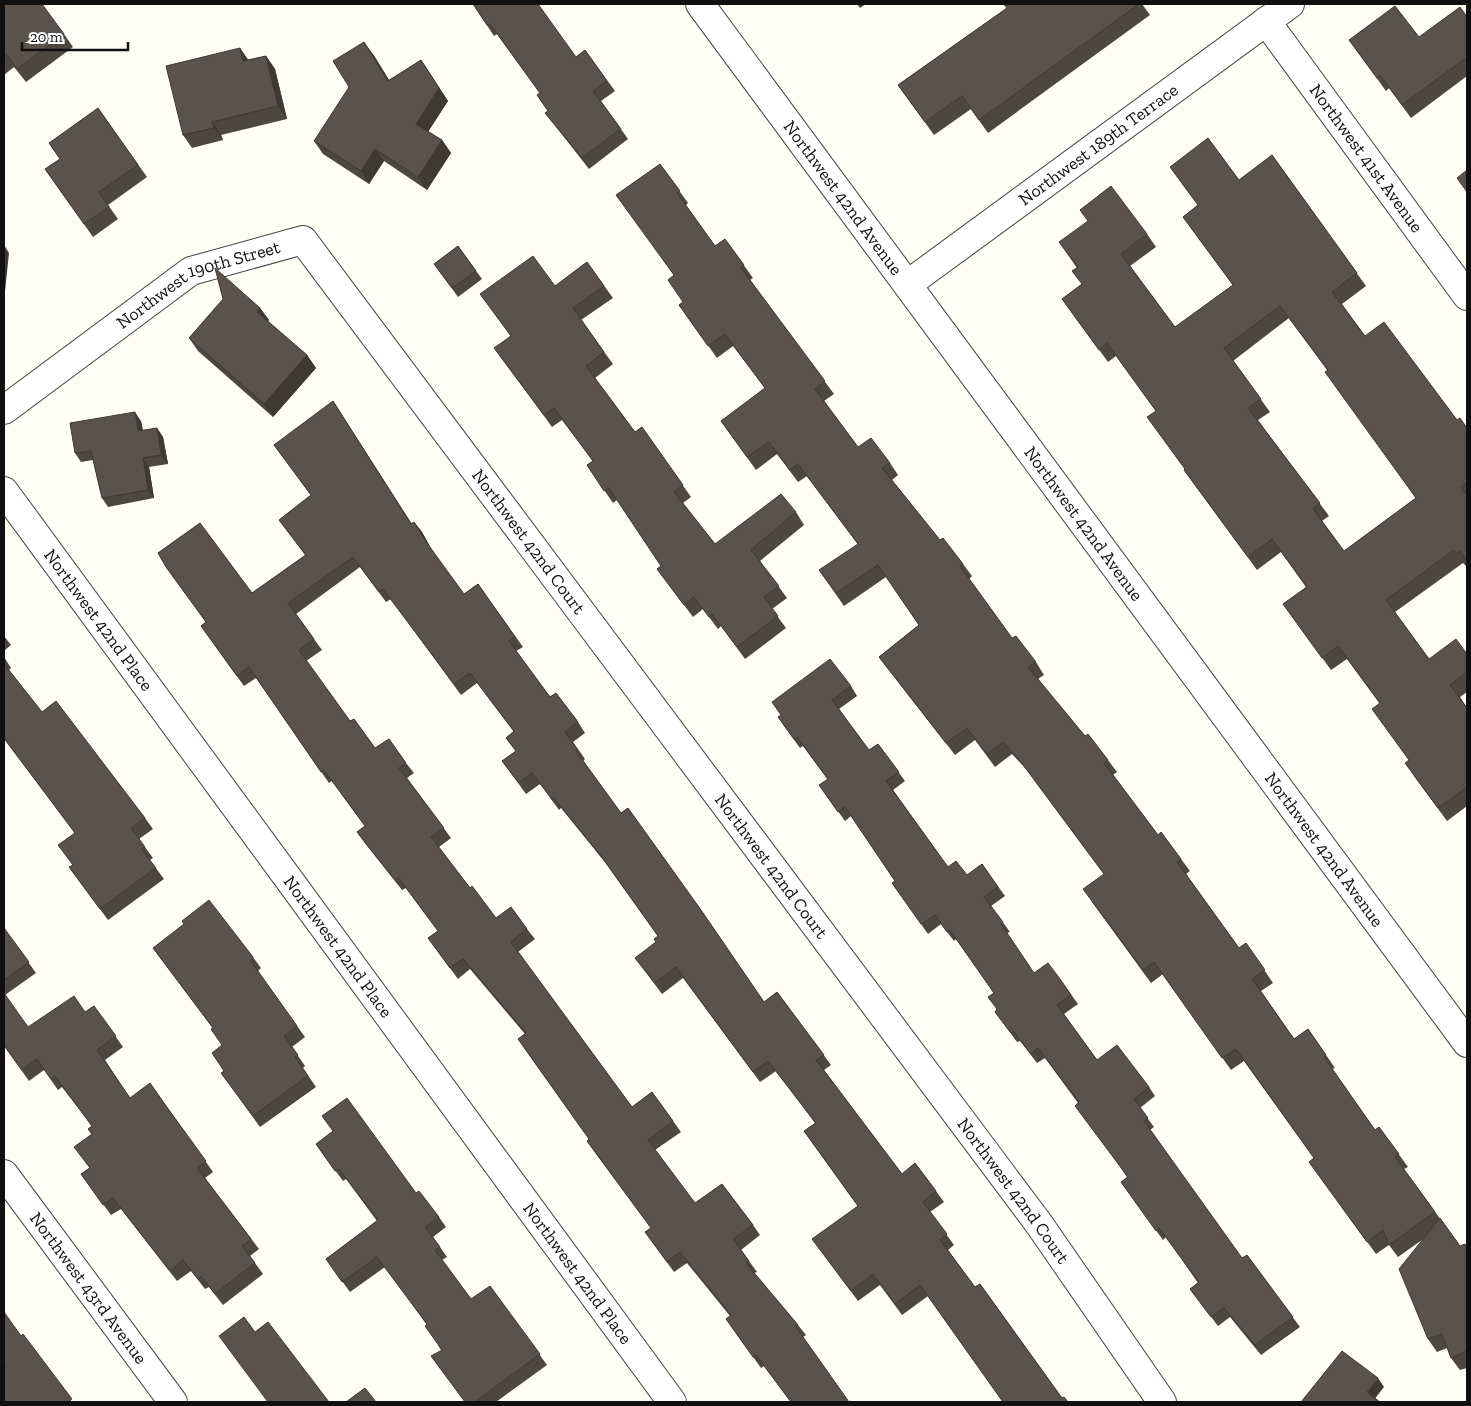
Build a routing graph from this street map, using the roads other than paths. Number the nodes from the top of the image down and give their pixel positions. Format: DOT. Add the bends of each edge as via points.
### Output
graph roads {
  1 [pos="700,4"];
  2 [pos="1290,4"];
  3 [pos="1266,21"];
  4 [pos="908,284"];
  5 [pos="1467,296"];
  6 [pos="375,334"];
  7 [pos="4,410"];
  8 [pos="4,491"];
  9 [pos="1467,1043"];
  10 [pos="4,1174"];
  11 [pos="173,1402"];
  12 [pos="672,1402"];
  13 [pos="1162,1402"];
  1 -- 4 [label="street, Northwest 42nd Avenue"];
  2 -- 3 [label="street, Northwest 189th Terrace"];
  3 -- 4 [label="street, Northwest 189th Terrace"];
  3 -- 5 [label="street, Northwest 41st Avenue"];
  4 -- 9 [label="street, Northwest 42nd Avenue"];
  6 -- 7 [label="street, Northwest 190th Street" via="303,240 191,271"];
  6 -- 13 [label="street, Northwest 42nd Court" via="1039,1224"];
  8 -- 12 [label="street, Northwest 42nd Place"];
  10 -- 11 [label="street, Northwest 43rd Avenue"];
}
